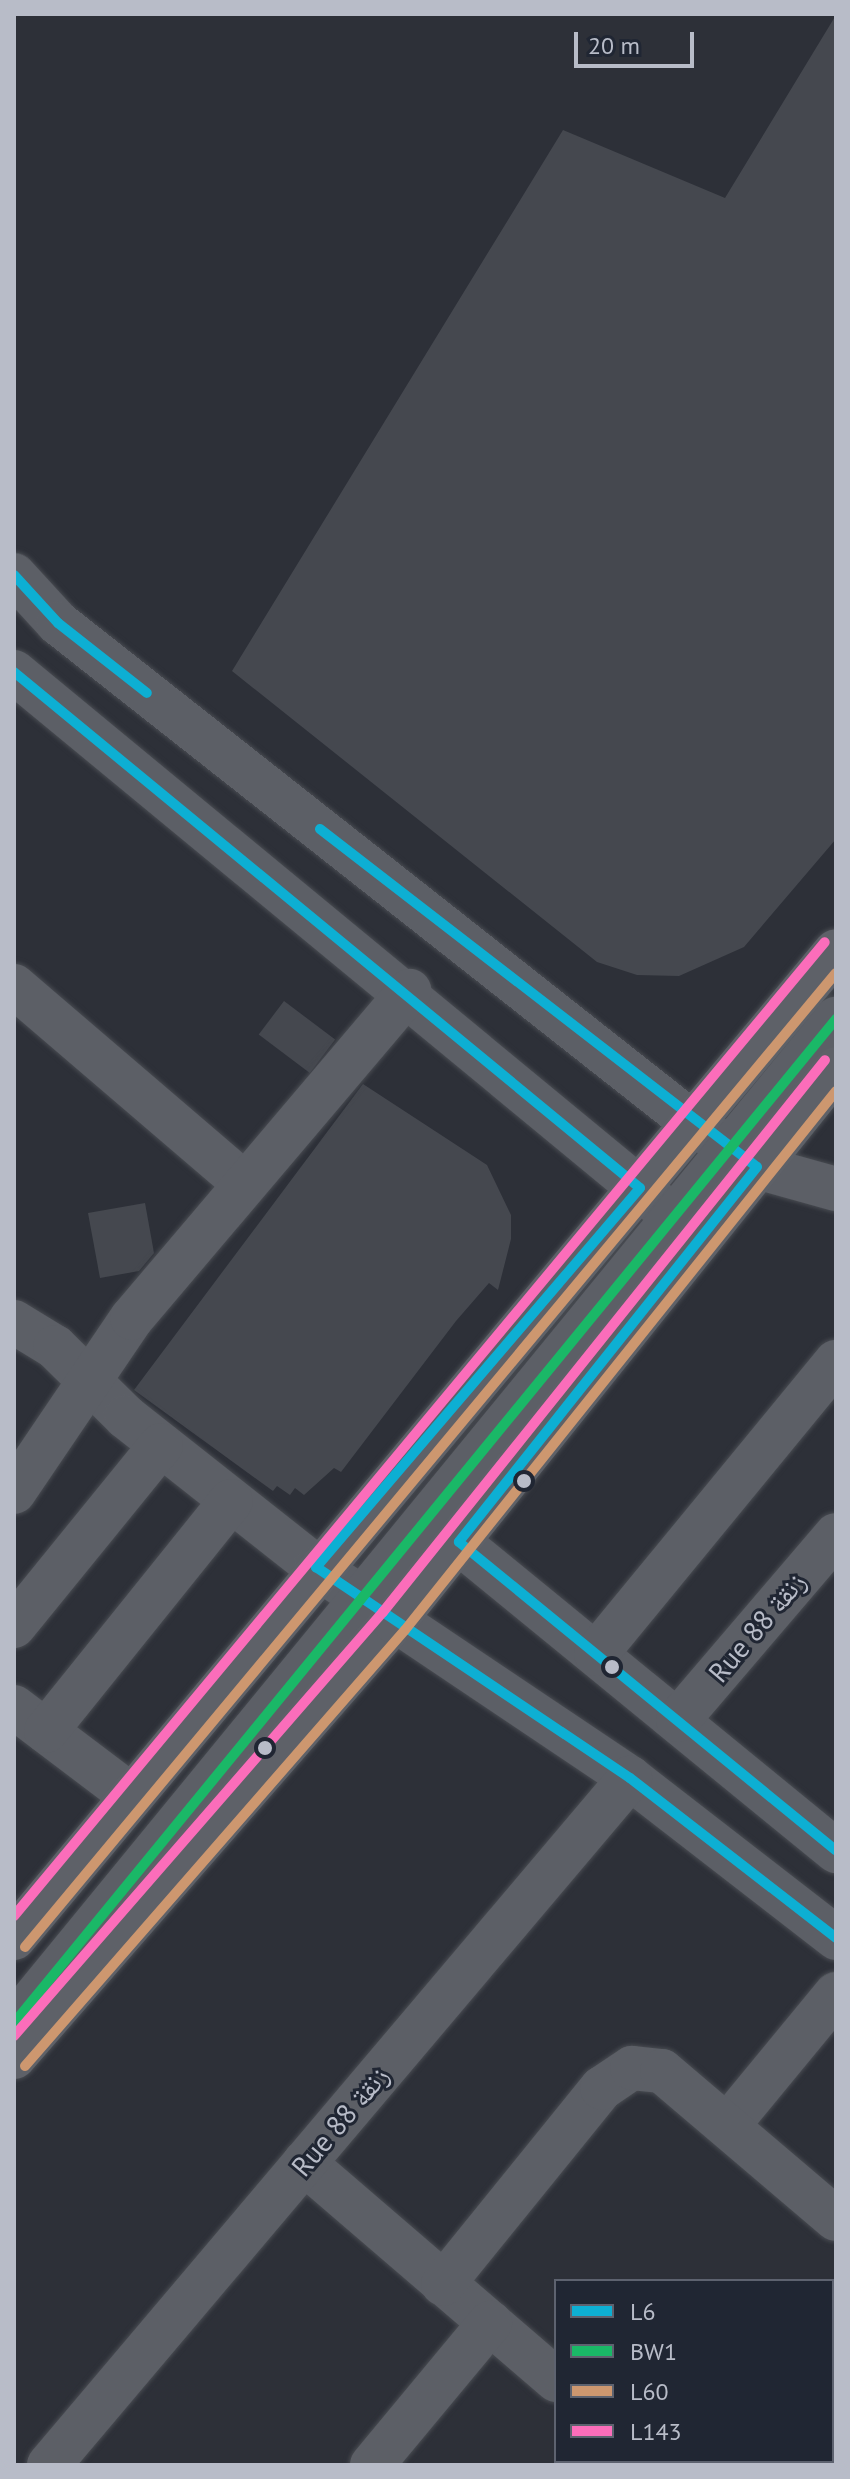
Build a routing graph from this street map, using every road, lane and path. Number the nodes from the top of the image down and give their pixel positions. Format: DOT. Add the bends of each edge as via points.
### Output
graph roads {
  1 [pos="14,575"];
  2 [pos="14,672"];
  3 [pos="836,951"];
  4 [pos="14,986"];
  5 [pos="409,991"];
  6 [pos="836,994"];
  7 [pos="836,1019"];
  8 [pos="836,1069"];
  9 [pos="725,1144"];
  10 [pos="245,1184"];
  11 [pos="836,1189"];
  12 [pos="669,1212"];
  13 [pos="14,1322"];
  14 [pos="836,1362"];
  15 [pos="86,1381"];
  16 [pos="161,1445"];
  17 [pos="14,1492"];
  18 [pos="231,1501"];
  19 [pos="421,1512"];
  20 [pos="836,1535"];
  21 [pos="353,1592"];
  22 [pos="14,1626"];
  23 [pos="596,1654"];
  24 [pos="30,1719"];
  25 [pos="678,1720"];
  26 [pos="630,1778"];
  27 [pos="129,1794"];
  28 [pos="836,1851"];
  29 [pos="14,1938"];
  30 [pos="836,1938"];
  31 [pos="14,1982"];
  32 [pos="836,1994"];
  33 [pos="14,2023"];
  34 [pos="14,2057"];
  35 [pos="728,2125"];
  36 [pos="304,2163"];
  37 [pos="836,2219"];
  38 [pos="443,2284"];
  39 [pos="490,2323"];
  40 [pos="554,2378"];
  41 [pos="49,2465"];
  42 [pos="372,2465"];
  1 -- 9 [label="street" via="58,623"];
  2 -- 5 [label="street"];
  3 -- 9 [label="main road"];
  4 -- 10 [label="street"];
  5 -- 10 [label="street"];
  5 -- 12 [label="street"];
  6 -- 9 [label="street"];
  7 -- 9 [label="street"];
  8 -- 9 [label="main road"];
  9 -- 11 [label="street"];
  9 -- 12 [label="main road"];
  9 -- 12 [label="main road"];
  10 -- 15 [label="street"];
  12 -- 19 [label="main road"];
  12 -- 19 [label="main road"];
  13 -- 15 [label="street" via="55,1347"];
  14 -- 23 [label="street"];
  15 -- 16 [label="street"];
  15 -- 17 [label="street"];
  16 -- 18 [label="street"];
  16 -- 22 [label="street"];
  18 -- 21 [label="street"];
  18 -- 24 [label="street"];
  19 -- 21 [label="main road"];
  19 -- 21 [label="main road"];
  19 -- 23 [label="street"];
  20 -- 25 [label="street, Rue 88 زنقة"];
  21 -- 26 [label="street"];
  21 -- 27 [label="main road"];
  21 -- 31 [label="street"];
  21 -- 33 [label="street"];
  21 -- 34 [label="main road"];
  23 -- 25 [label="street"];
  24 -- 27 [label="street"];
  25 -- 28 [label="street"];
  26 -- 30 [label="street"];
  26 -- 36 [label="street, Rue 88 زنقة"];
  27 -- 29 [label="main road"];
  32 -- 35 [label="street"];
  35 -- 37 [label="street"];
  35 -- 38 [label="street" via="662,2071 648,2066 621,2073 602,2088"];
  36 -- 38 [label="street"];
  36 -- 41 [label="street, Rue 88 زنقة"];
  38 -- 39 [label="street"];
  39 -- 40 [label="street"];
  39 -- 42 [label="street"];
}
